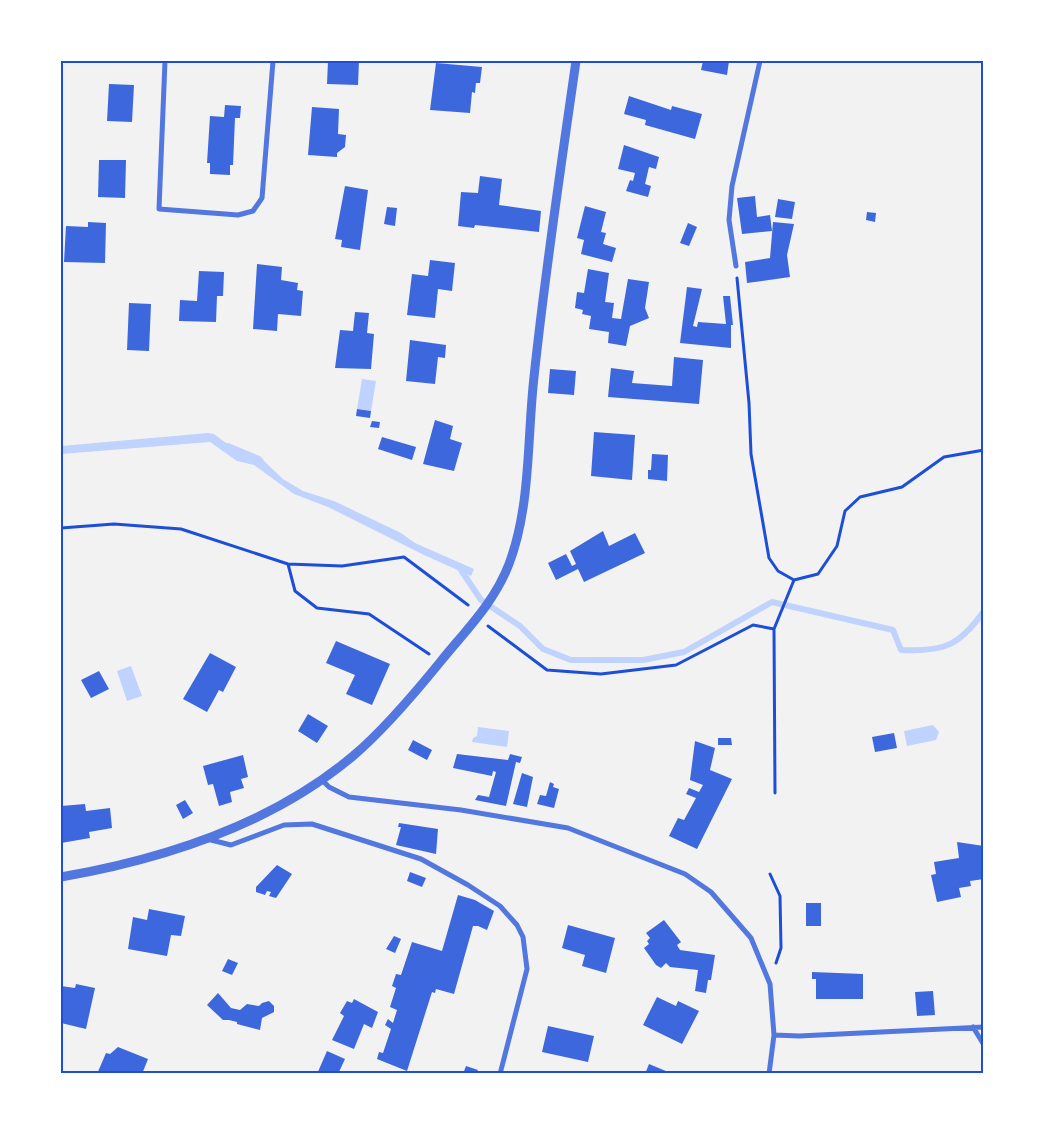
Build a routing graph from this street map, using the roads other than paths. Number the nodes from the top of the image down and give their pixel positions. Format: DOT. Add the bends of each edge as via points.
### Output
graph roads {
  1 [pos="165,61"];
  2 [pos="273,61"];
  3 [pos="576,61"];
  4 [pos="760,61"];
  5 [pos="736,266"];
  6 [pos="322,780"];
  7 [pos="206,839"];
  8 [pos="61,877"];
  9 [pos="973,1027"];
  10 [pos="984,1027"];
  11 [pos="774,1035"];
  12 [pos="984,1045"];
  13 [pos="500,1074"];
  14 [pos="769,1074"];
  1 -- 2 [label="street" via="159,209 238,215 253,211 262,198"];
  3 -- 6 [label="street" via="533,379 522,521 509,565 480,616 354,755"];
  4 -- 5 [label="street" via="732,186 729,220"];
  6 -- 7 [label="street" via="262,814"];
  6 -- 11 [label="street" via="349,797 461,810 568,828 685,874 711,892 751,938 770,984"];
  7 -- 8 [label="street" via="116,868"];
  7 -- 13 [label="street" via="231,845 284,825 312,824 421,859 500,906 523,937 527,968"];
  9 -- 10 [label="street"];
  9 -- 11 [label="street"];
  9 -- 12 [label="street"];
  11 -- 14 [label="street"];
}
